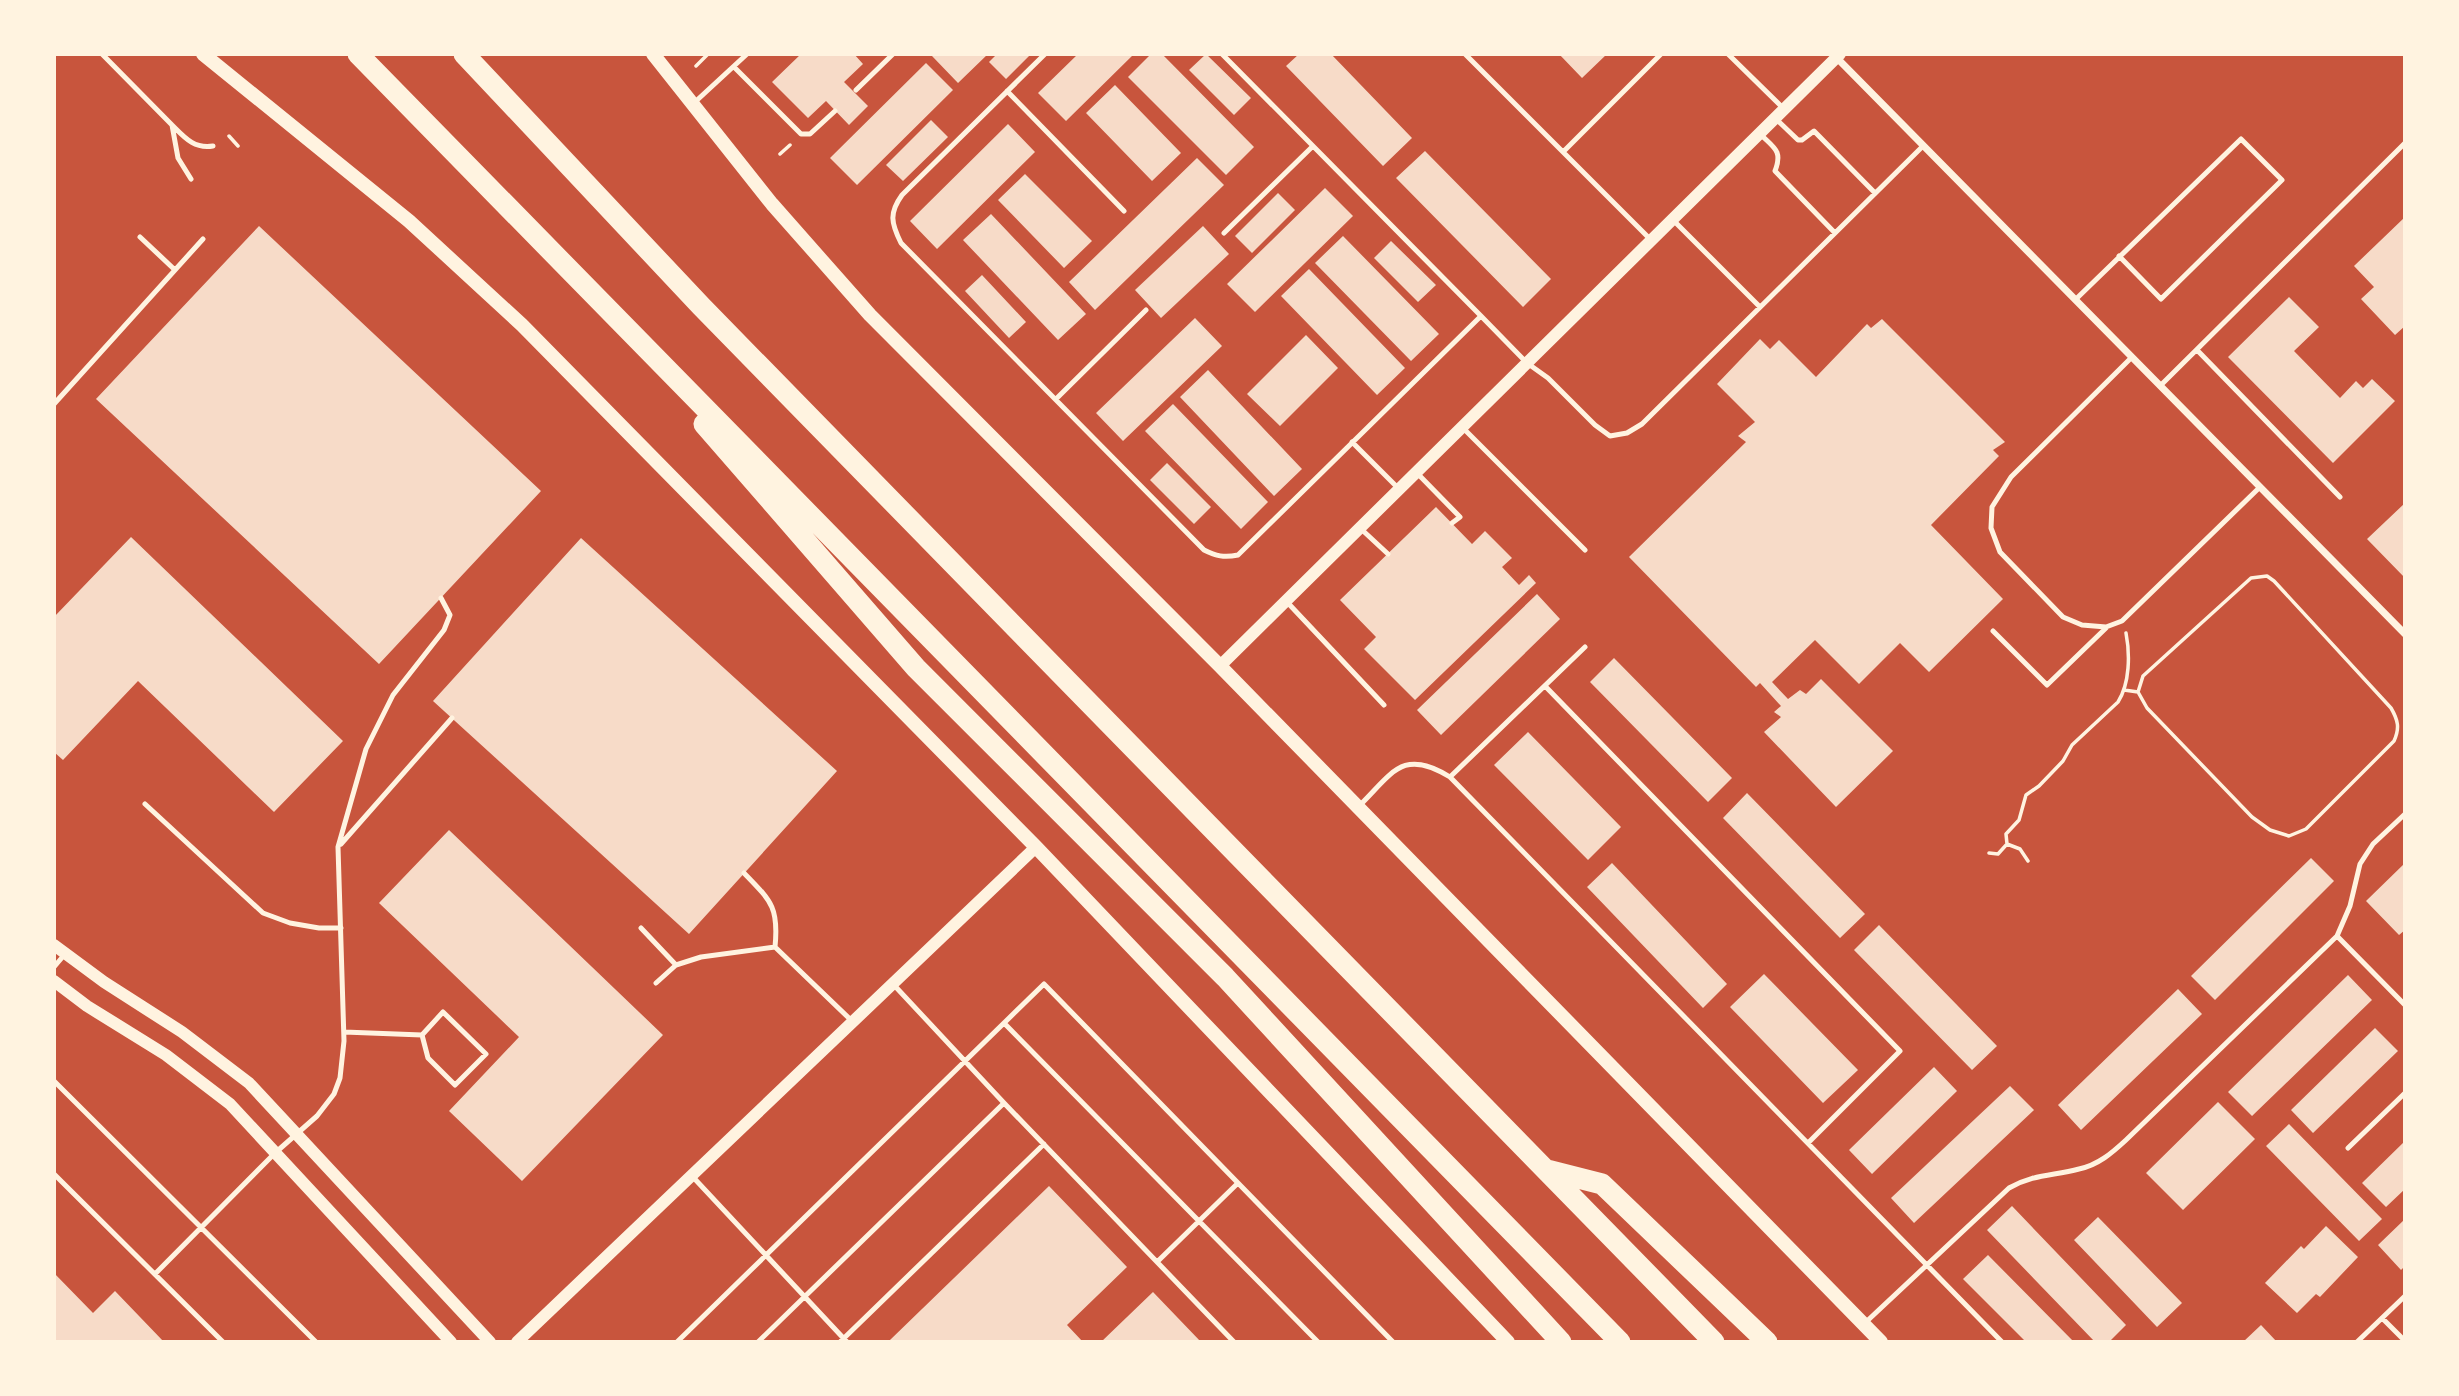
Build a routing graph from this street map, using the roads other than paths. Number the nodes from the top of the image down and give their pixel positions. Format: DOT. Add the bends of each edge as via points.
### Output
graph roads {
  1 [pos="103,54"];
  2 [pos="203,54"];
  3 [pos="358,54"];
  4 [pos="464,54"];
  5 [pos="653,54"];
  6 [pos="747,54"];
  7 [pos="893,54"];
  8 [pos="1045,54"];
  9 [pos="1222,54"];
  10 [pos="1465,54"];
  11 [pos="1661,54"];
  12 [pos="1728,54"];
  13 [pos="1836,55"];
  14 [pos="734,67"];
  15 [pos="856,90"];
  16 [pos="1007,91"];
  17 [pos="692,104"];
  18 [pos="835,111"];
  19 [pos="1779,113"];
  20 [pos="172,125"];
  21 [pos="1759,133"];
  22 [pos="2405,143"];
  23 [pos="213,146"];
  24 [pos="1313,146"];
  25 [pos="1923,146"];
  26 [pos="1563,152"];
  27 [pos="191,179"];
  28 [pos="1875,193"];
  29 [pos="1124,211"];
  30 [pos="1672,219"];
  31 [pos="1224,233"];
  32 [pos="1835,233"];
  33 [pos="140,237"];
  34 [pos="203,239"];
  35 [pos="1651,240"];
  36 [pos="555,253"];
  37 [pos="2119,256"];
  38 [pos="175,270"];
  39 [pos="2075,300"];
  40 [pos="1760,307"];
  41 [pos="1146,310"];
  42 [pos="1481,316"];
  43 [pos="2197,350"];
  44 [pos="2132,357"];
  45 [pos="1527,363"];
  46 [pos="2160,386"];
  47 [pos="1056,399"];
  48 [pos="54,404"];
  49 [pos="1462,427"];
  50 [pos="1352,442"];
  51 [pos="1416,472"];
  52 [pos="2260,487"];
  53 [pos="1399,489"];
  54 [pos="2340,497"];
  55 [pos="1452,523"];
  56 [pos="1360,528"];
  57 [pos="1585,550"];
  58 [pos="1388,554"];
  59 [pos="441,598"];
  60 [pos="1286,601"];
  61 [pos="2106,627"];
  62 [pos="1993,631"];
  63 [pos="2405,634"];
  64 [pos="1585,647"];
  65 [pos="1220,666"];
  66 [pos="1545,686"];
  67 [pos="1384,705"];
  68 [pos="452,718"];
  69 [pos="1450,777"];
  70 [pos="145,804"];
  71 [pos="1358,807"];
  72 [pos="2405,814"];
  73 [pos="338,847"];
  74 [pos="1035,847"];
  75 [pos="744,873"];
  76 [pos="341,928"];
  77 [pos="641,928"];
  78 [pos="2337,936"];
  79 [pos="54,946"];
  80 [pos="775,947"];
  81 [pos="65,954"];
  82 [pos="676,965"];
  83 [pos="54,967"];
  84 [pos="54,981"];
  85 [pos="656,983"];
  86 [pos="893,984"];
  87 [pos="2405,1005"];
  88 [pos="853,1023"];
  89 [pos="1004,1023"];
  90 [pos="344,1032"];
  91 [pos="422,1035"];
  92 [pos="966,1061"];
  93 [pos="54,1081"];
  94 [pos="2405,1093"];
  95 [pos="1004,1103"];
  96 [pos="296,1134"];
  97 [pos="1808,1143"];
  98 [pos="1044,1144"];
  99 [pos="2348,1148"];
  100 [pos="275,1153"];
  101 [pos="1545,1170"];
  102 [pos="54,1174"];
  103 [pos="692,1176"];
  104 [pos="1238,1183"];
  105 [pos="1199,1221"];
  106 [pos="201,1228"];
  107 [pos="767,1254"];
  108 [pos="1157,1262"];
  109 [pos="1927,1265"];
  110 [pos="155,1274"];
  111 [pos="2404,1296"];
  112 [pos="804,1297"];
  113 [pos="2382,1318"];
  114 [pos="1863,1324"];
  115 [pos="2405,1340"];
  116 [pos="844,1341"];
  117 [pos="223,1342"];
  118 [pos="316,1342"];
  119 [pos="450,1342"];
  120 [pos="490,1342"];
  121 [pos="517,1342"];
  122 [pos="677,1342"];
  123 [pos="758,1342"];
  124 [pos="1234,1342"];
  125 [pos="1318,1342"];
  126 [pos="1393,1342"];
  127 [pos="1508,1342"];
  128 [pos="1561,1342"];
  129 [pos="1620,1342"];
  130 [pos="1714,1342"];
  131 [pos="1767,1342"];
  132 [pos="1881,1342"];
  133 [pos="2002,1342"];
  134 [pos="2357,1342"];
  1 -- 20 [label="lane"];
  2 -- 74 [label="main road" via="409,220 514,317"];
  3 -- 36 [label="highway"];
  4 -- 101 [label="highway" via="701,306"];
  5 -- 17 [label="main road"];
  6 -- 14 [label="lane"];
  7 -- 15 [label="lane"];
  8 -- 16 [label="lane"];
  9 -- 24 [label="lane"];
  10 -- 26 [label="lane"];
  11 -- 26 [label="lane"];
  12 -- 19 [label="lane"];
  13 -- 19 [label="street"];
  13 -- 25 [label="street"];
  14 -- 17 [label="lane"];
  14 -- 18 [label="lane" via="801,134 810,134"];
  16 -- 29 [label="lane"];
  16 -- 47 [label="lane" via="902,195 891,218 901,243"];
  17 -- 65 [label="main road" via="870,315"];
  19 -- 21 [label="street"];
  19 -- 28 [label="lane" via="1798,140 1814,131"];
  20 -- 23 [label="lane" via="191,143"];
  20 -- 27 [label="lane" via="178,158"];
  21 -- 30 [label="street"];
  21 -- 32 [label="lane" via="1777,151 1775,171"];
  22 -- 43 [label="lane"];
  24 -- 31 [label="lane"];
  24 -- 42 [label="lane"];
  25 -- 28 [label="lane"];
  25 -- 39 [label="street"];
  26 -- 35 [label="lane"];
  28 -- 32 [label="lane"];
  30 -- 35 [label="street"];
  30 -- 40 [label="lane"];
  32 -- 40 [label="lane"];
  33 -- 38 [label="lane"];
  34 -- 38 [label="lane"];
  35 -- 45 [label="street"];
  36 -- 128 [label="highway" via="916,668 1224,977"];
  36 -- 129 [label="highway"];
  37 -- 37 [label="lane" via="2241,139 2282,180 2161,299"];
  37 -- 39 [label="lane"];
  38 -- 48 [label="lane"];
  39 -- 44 [label="street"];
  40 -- 45 [label="lane" via="1642,424 1627,433 1610,436"];
  41 -- 47 [label="lane"];
  42 -- 45 [label="lane"];
  42 -- 50 [label="lane"];
  43 -- 46 [label="lane"];
  43 -- 54 [label="lane"];
  44 -- 46 [label="street"];
  44 -- 61 [label="lane" via="2011,477 1992,508 1992,528 2000,552 2063,617"];
  45 -- 49 [label="street"];
  46 -- 52 [label="street"];
  47 -- 50 [label="lane" via="1204,550 1217,556 1238,555"];
  49 -- 51 [label="street"];
  49 -- 57 [label="lane"];
  50 -- 53 [label="lane"];
  51 -- 53 [label="street"];
  51 -- 55 [label="lane" via="1460,516"];
  52 -- 61 [label="lane" via="2122,621"];
  52 -- 63 [label="street"];
  53 -- 56 [label="street"];
  56 -- 58 [label="lane"];
  56 -- 60 [label="street"];
  59 -- 73 [label="lane" via="450,615 444,631 393,695 366,749"];
  60 -- 65 [label="street"];
  60 -- 67 [label="lane"];
  61 -- 62 [label="lane" via="2047,685"];
  64 -- 66 [label="lane"];
  65 -- 71 [label="main road"];
  66 -- 69 [label="lane"];
  66 -- 97 [label="lane" via="1900,1051"];
  68 -- 73 [label="lane"];
  69 -- 71 [label="lane" via="1432,766 1405,765"];
  69 -- 97 [label="lane"];
  70 -- 76 [label="lane" via="263,913 290,923"];
  71 -- 114 [label="main road"];
  72 -- 78 [label="lane" via="2373,844 2360,864"];
  73 -- 76 [label="lane"];
  74 -- 86 [label="street"];
  74 -- 127 [label="main road"];
  75 -- 80 [label="lane" via="769,900 777,922"];
  76 -- 90 [label="lane"];
  77 -- 82 [label="lane"];
  78 -- 87 [label="lane"];
  78 -- 109 [label="lane" via="2105,1158 2081,1169 2027,1178 2009,1188"];
  79 -- 81 [label="street"];
  80 -- 82 [label="lane"];
  80 -- 88 [label="lane"];
  81 -- 83 [label="lane"];
  81 -- 96 [label="street" via="249,1083"];
  82 -- 85 [label="lane"];
  84 -- 100 [label="street" via="166,1055 230,1104"];
  86 -- 88 [label="street"];
  86 -- 92 [label="lane"];
  88 -- 103 [label="street"];
  89 -- 92 [label="lane"];
  89 -- 104 [label="lane" via="1044,984"];
  89 -- 105 [label="lane"];
  90 -- 91 [label="lane"];
  90 -- 96 [label="lane" via="334,1094"];
  91 -- 91 [label="lane" via="443,1012 486,1054 455,1085 428,1058"];
  92 -- 95 [label="lane"];
  92 -- 107 [label="lane"];
  93 -- 106 [label="lane"];
  94 -- 99 [label="lane"];
  95 -- 98 [label="lane"];
  95 -- 112 [label="lane"];
  96 -- 100 [label="lane"];
  96 -- 120 [label="street"];
  97 -- 109 [label="lane"];
  98 -- 108 [label="lane"];
  98 -- 116 [label="lane"];
  100 -- 106 [label="lane"];
  100 -- 119 [label="street"];
  101 -- 130 [label="highway"];
  101 -- 131 [label="highway" via="1602,1184"];
  102 -- 110 [label="lane"];
  103 -- 107 [label="lane"];
  103 -- 121 [label="street"];
  104 -- 105 [label="lane"];
  104 -- 126 [label="lane"];
  105 -- 108 [label="lane"];
  105 -- 125 [label="lane"];
  106 -- 110 [label="lane"];
  106 -- 118 [label="lane"];
  107 -- 112 [label="lane"];
  107 -- 122 [label="lane"];
  108 -- 124 [label="lane"];
  109 -- 114 [label="lane"];
  109 -- 133 [label="lane"];
  110 -- 117 [label="lane"];
  111 -- 113 [label="lane"];
  112 -- 116 [label="lane"];
  112 -- 123 [label="lane"];
  113 -- 115 [label="lane"];
  113 -- 134 [label="lane"];
  114 -- 132 [label="main road"];
}
